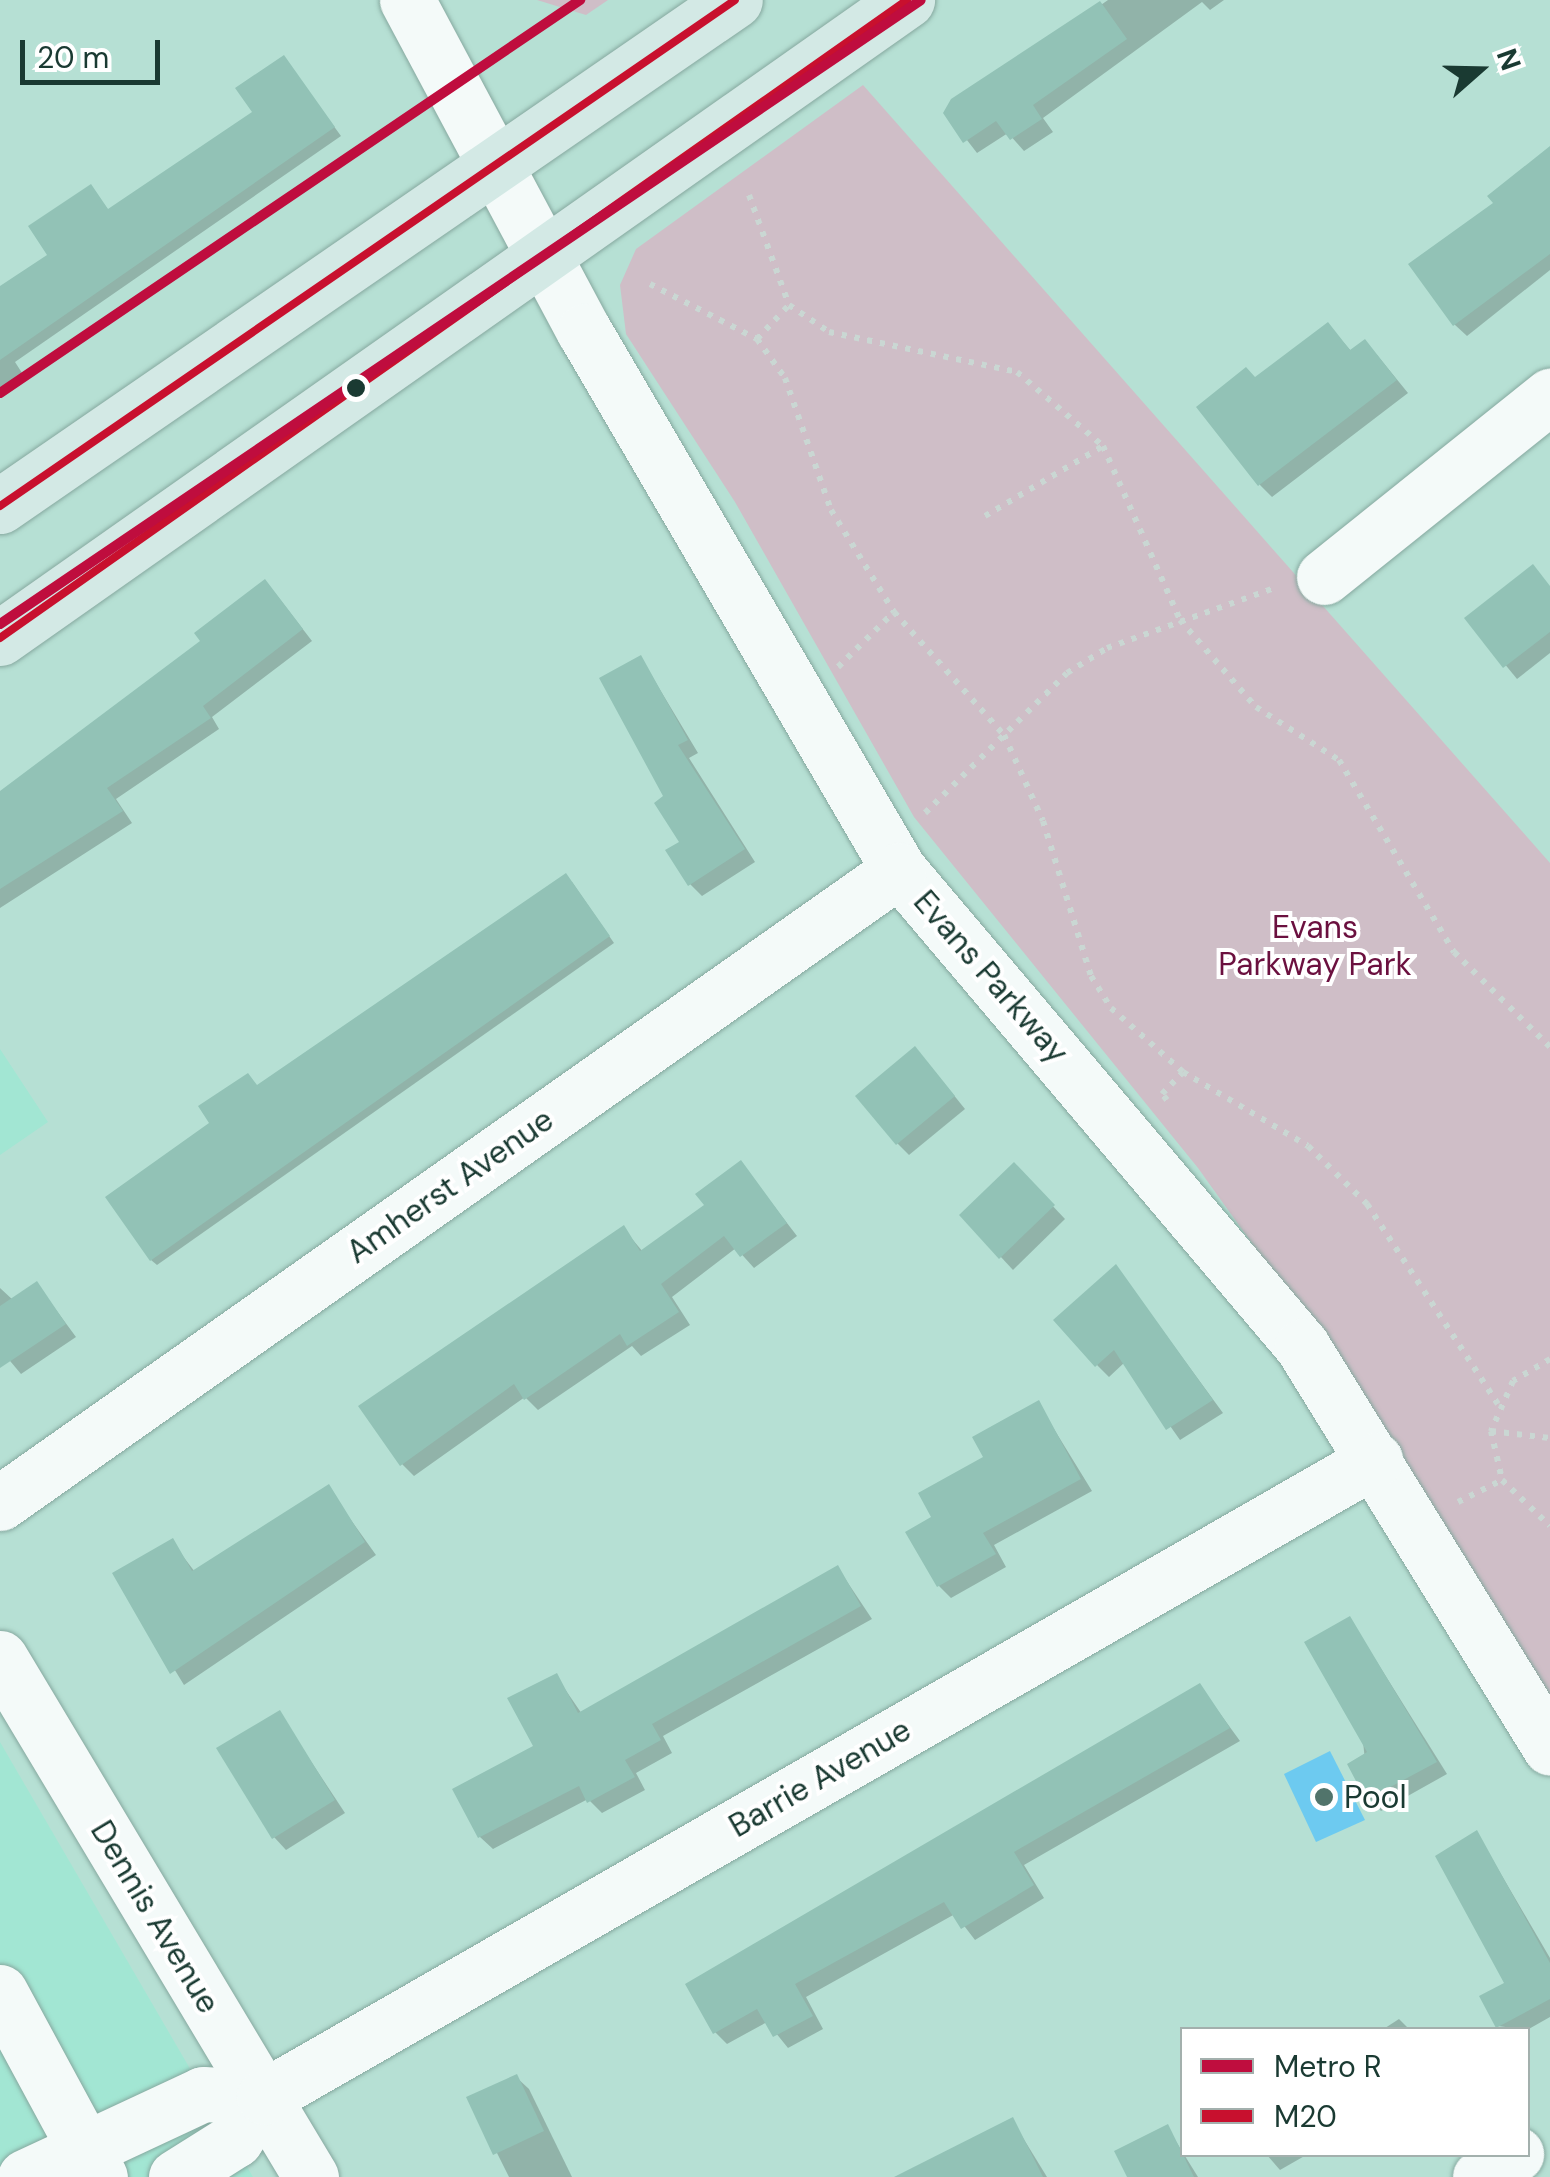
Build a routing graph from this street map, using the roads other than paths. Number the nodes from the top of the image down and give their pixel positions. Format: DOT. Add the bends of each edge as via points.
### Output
graph roads {
  1 [pos="407,0"];
  2 [pos="735,0"];
  3 [pos="907,0"];
  4 [pos="497,164"];
  5 [pos="546,256"];
  6 [pos="1549,399"];
  7 [pos="0,506"];
  8 [pos="1324,577"];
  9 [pos="0,638"];
  10 [pos="905,848"];
  11 [pos="1376,1460"];
  12 [pos="0,1502"];
  13 [pos="0,1658"];
  14 [pos="1550,1748"];
  15 [pos="0,1992"];
  16 [pos="15,2053"];
  17 [pos="264,2097"];
  18 [pos="1511,2157"];
  19 [pos="93,2165"];
  20 [pos="25,2177"];
  21 [pos="176,2177"];
  22 [pos="310,2177"];
  23 [pos="1480,2177"];
  1 -- 4 [label="street, Evans Parkway"];
  2 -- 4 [label="main road"];
  3 -- 5 [label="main road"];
  4 -- 5 [label="street, Evans Parkway"];
  4 -- 7 [label="main road"];
  5 -- 9 [label="main road"];
  5 -- 10 [label="street, Evans Parkway"];
  6 -- 8 [label="street"];
  10 -- 11 [label="street, Evans Parkway" via="1302,1346"];
  10 -- 12 [label="street, Amherst Avenue"];
  11 -- 14 [label="street, Evans Parkway"];
  11 -- 17 [label="street, Barrie Avenue"];
  13 -- 17 [label="street, Dennis Avenue"];
  15 -- 16 [label="street"];
  16 -- 19 [label="street"];
  17 -- 19 [label="street" via="203,2094"];
  17 -- 21 [label="street" via="235,2140"];
  17 -- 22 [label="street, Dennis Avenue"];
  18 -- 23 [label="street"];
  19 -- 20 [label="street"];
}
